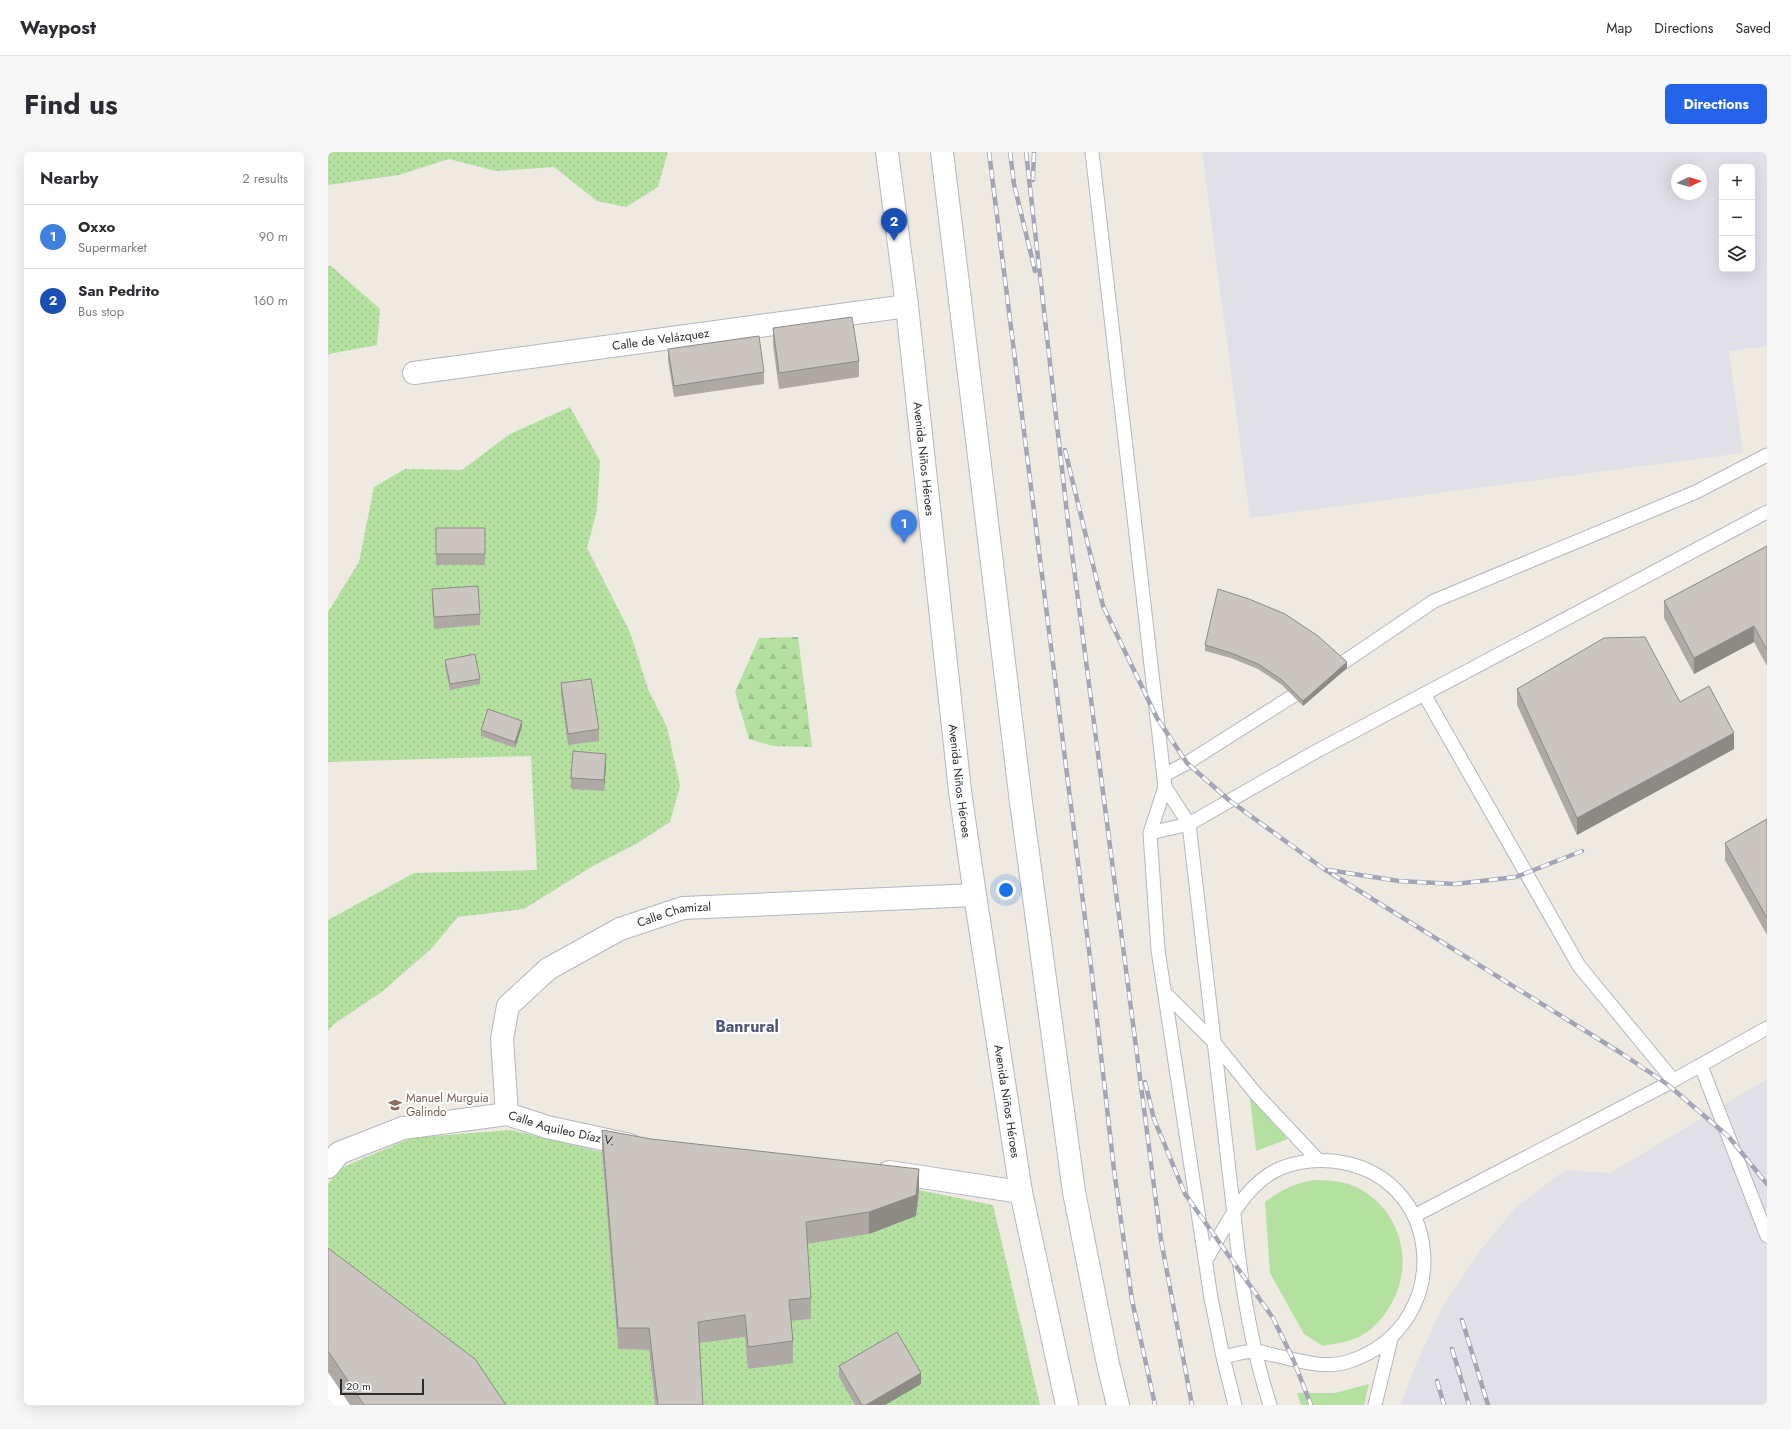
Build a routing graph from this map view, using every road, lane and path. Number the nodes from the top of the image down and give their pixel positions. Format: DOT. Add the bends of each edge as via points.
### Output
graph roads {
  1 [pos="887,152"];
  2 [pos="1092,152"];
  3 [pos="945,158"];
  4 [pos="907,306"];
  5 [pos="414,373"];
  6 [pos="1767,455"];
  7 [pos="1767,512"];
  8 [pos="1424,694"];
  9 [pos="1164,781"];
  10 [pos="1189,824"];
  11 [pos="1150,833"];
  12 [pos="975,895"];
  13 [pos="1165,993"];
  14 [pos="1767,1028"];
  15 [pos="1214,1041"];
  16 [pos="1701,1066"];
  17 [pos="1673,1080"];
  18 [pos="508,1114"];
  19 [pos="650,1149"];
  20 [pos="1318,1160"];
  21 [pos="328,1167"];
  22 [pos="873,1170"];
  23 [pos="1021,1192"];
  24 [pos="1234,1214"];
  25 [pos="1414,1216"];
  26 [pos="1767,1236"];
  27 [pos="1206,1260"];
  28 [pos="1391,1339"];
  29 [pos="1256,1351"];
  30 [pos="1223,1357"];
  31 [pos="328,1384"];
  32 [pos="341,1405"];
  33 [pos="1067,1405"];
  34 [pos="1118,1405"];
  35 [pos="1236,1405"];
  36 [pos="1270,1405"];
  37 [pos="1375,1405"];
  1 -- 4 [label="main road, Avenida Niños Héroes"];
  2 -- 9 [label="lane"];
  3 -- 34 [label="main road" via="1021,802 1074,1192"];
  4 -- 5 [label="main road, Calle de Velázquez"];
  4 -- 12 [label="main road, Avenida Niños Héroes" via="959,776"];
  6 -- 9 [label="lane" via="1696,492 1434,602 1187,762"];
  7 -- 8 [label="lane"];
  8 -- 10 [label="lane" via="1315,752"];
  8 -- 17 [label="lane" via="1579,966"];
  9 -- 10 [label="lane"];
  9 -- 11 [label="lane"];
  10 -- 11 [label="lane"];
  10 -- 15 [label="lane"];
  11 -- 13 [label="lane" via="1158,950"];
  12 -- 18 [label="main road, Calle Chamizal" via="683,908 620,929 548,969 508,1006 502,1039"];
  12 -- 23 [label="main road, Avenida Niños Héroes"];
  13 -- 15 [label="lane"];
  13 -- 27 [label="lane"];
  14 -- 16 [label="lane"];
  15 -- 20 [label="lane" via="1256,1094"];
  15 -- 24 [label="lane"];
  16 -- 17 [label="lane"];
  16 -- 26 [label="lane"];
  17 -- 25 [label="lane"];
  18 -- 19 [label="main road, Calle Aquileo Díaz V." via="547,1127"];
  18 -- 21 [label="main road, Calle Aquileo Díaz V." via="403,1128 339,1153"];
  20 -- 24 [label="lane" via="1289,1166 1268,1175 1245,1196"];
  20 -- 25 [label="lane" via="1346,1162 1372,1172 1394,1189"];
  22 -- 23 [label="main road"];
  23 -- 33 [label="main road, Avenida Niños Héroes"];
  24 -- 27 [label="lane"];
  24 -- 29 [label="lane" via="1239,1268"];
  25 -- 28 [label="lane" via="1422,1237 1423,1282 1416,1304"];
  27 -- 30 [label="lane"];
  28 -- 29 [label="lane" via="1349,1362 1331,1365 1312,1364"];
  28 -- 37 [label="lane"];
  29 -- 30 [label="lane"];
  29 -- 36 [label="lane"];
  30 -- 35 [label="lane"];
  31 -- 32 [label="main road"];
}
